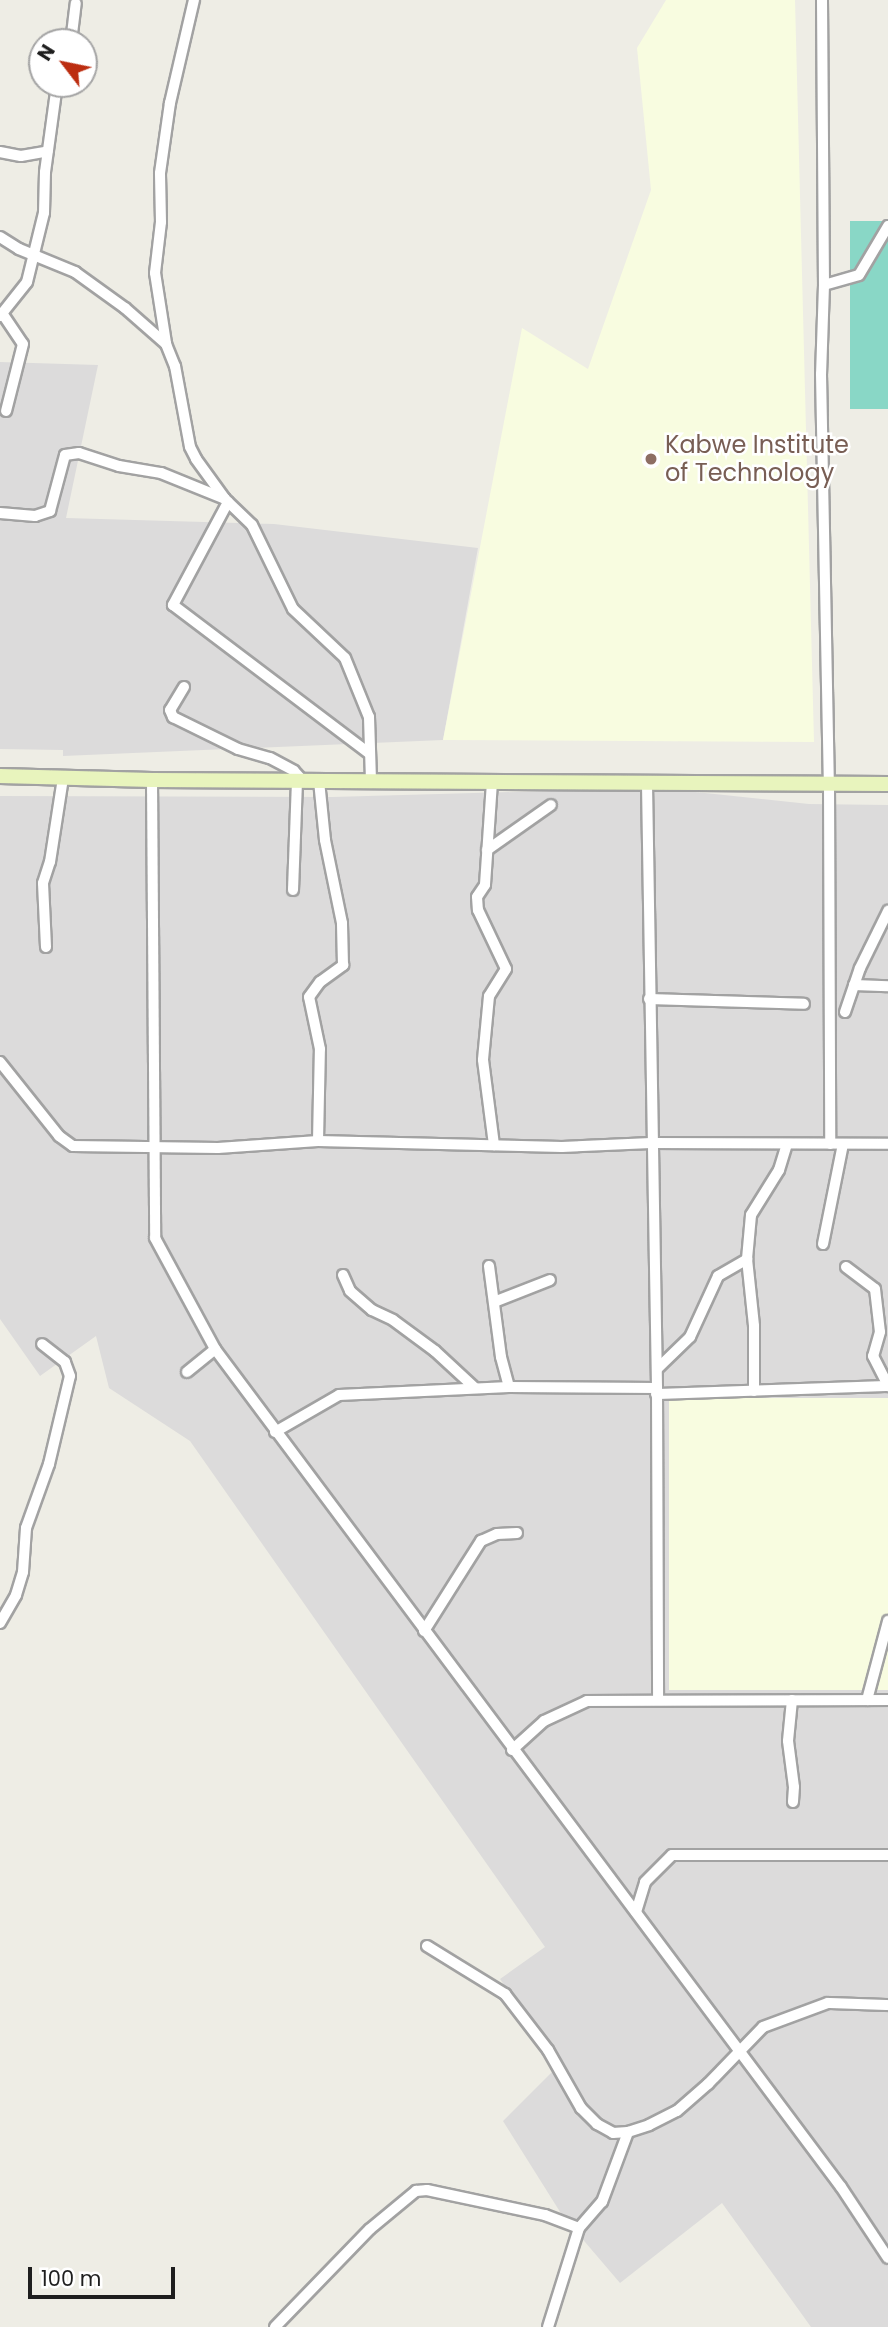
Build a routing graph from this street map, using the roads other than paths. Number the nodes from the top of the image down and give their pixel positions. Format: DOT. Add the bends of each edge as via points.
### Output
graph roads {
  1 [pos="194,0"];
  2 [pos="822,0"];
  3 [pos="76,3"];
  4 [pos="73,28"];
  5 [pos="55,98"];
  6 [pos="48,150"];
  7 [pos="0,152"];
  8 [pos="888,226"];
  9 [pos="0,237"];
  10 [pos="33,255"];
  11 [pos="824,285"];
  12 [pos="1,315"];
  13 [pos="166,344"];
  14 [pos="6,411"];
  15 [pos="227,501"];
  16 [pos="0,513"];
  17 [pos="184,687"];
  18 [pos="370,754"];
  19 [pos="0,776"];
  20 [pos="63,778"];
  21 [pos="152,780"];
  22 [pos="300,781"];
  23 [pos="319,781"];
  24 [pos="371,782"];
  25 [pos="492,782"];
  26 [pos="647,784"];
  27 [pos="888,784"];
  28 [pos="829,785"];
  29 [pos="551,805"];
  30 [pos="487,850"];
  31 [pos="293,890"];
  32 [pos="888,911"];
  33 [pos="46,947"];
  34 [pos="854,985"];
  35 [pos="888,986"];
  36 [pos="649,999"];
  37 [pos="804,1004"];
  38 [pos="845,1012"];
  39 [pos="0,1062"];
  40 [pos="318,1141"];
  41 [pos="651,1143"];
  42 [pos="787,1144"];
  43 [pos="830,1144"];
  44 [pos="843,1144"];
  45 [pos="888,1144"];
  46 [pos="494,1145"];
  47 [pos="155,1146"];
  48 [pos="823,1244"];
  49 [pos="747,1259"];
  50 [pos="489,1266"];
  51 [pos="846,1267"];
  52 [pos="343,1275"];
  53 [pos="550,1280"];
  54 [pos="494,1302"];
  55 [pos="42,1344"];
  56 [pos="215,1349"];
  57 [pos="657,1369"];
  58 [pos="187,1372"];
  59 [pos="888,1386"];
  60 [pos="509,1387"];
  61 [pos="475,1388"];
  62 [pos="657,1391"];
  63 [pos="754,1391"];
  64 [pos="275,1432"];
  65 [pos="517,1533"];
  66 [pos="888,1621"];
  67 [pos="0,1623"];
  68 [pos="424,1631"];
  69 [pos="658,1699"];
  70 [pos="792,1700"];
  71 [pos="867,1700"];
  72 [pos="888,1700"];
  73 [pos="512,1750"];
  74 [pos="793,1802"];
  75 [pos="888,1855"];
  76 [pos="636,1912"];
  77 [pos="427,1946"];
  78 [pos="888,2005"];
  79 [pos="739,2049"];
  80 [pos="628,2133"];
  81 [pos="579,2228"];
  82 [pos="888,2258"];
  83 [pos="275,2327"];
  84 [pos="548,2327"];
  1 -- 13 [label="street" via="160,173 155,274"];
  2 -- 11 [label="street"];
  3 -- 4 [label="street"];
  5 -- 6 [label="street"];
  6 -- 7 [label="street" via="21,156"];
  6 -- 10 [label="street" via="44,213"];
  8 -- 11 [label="street" via="859,275"];
  9 -- 10 [label="street"];
  10 -- 12 [label="street" via="26,282"];
  10 -- 13 [label="street" via="75,272"];
  11 -- 28 [label="street" via="821,374"];
  12 -- 14 [label="street" via="17,330 23,344"];
  13 -- 15 [label="street" via="175,366 190,447"];
  15 -- 16 [label="street" via="161,473 79,453 65,455 50,511 35,516"];
  15 -- 18 [label="street" via="252,525 293,609 345,658 367,706"];
  15 -- 18 [label="street" via="173,605"];
  17 -- 22 [label="street" via="170,710 173,717 200,733 289,768"];
  18 -- 24 [label="street"];
  19 -- 20 [label="street"];
  20 -- 21 [label="street"];
  20 -- 33 [label="street" via="43,883"];
  21 -- 22 [label="street"];
  21 -- 47 [label="street"];
  22 -- 23 [label="street"];
  22 -- 31 [label="street"];
  23 -- 24 [label="street"];
  23 -- 40 [label="street" via="342,923 343,965 309,997 321,1058"];
  24 -- 25 [label="street"];
  25 -- 26 [label="street"];
  25 -- 30 [label="street"];
  26 -- 28 [label="street"];
  26 -- 36 [label="street"];
  27 -- 28 [label="street"];
  28 -- 43 [label="street"];
  29 -- 30 [label="street"];
  30 -- 46 [label="street" via="478,910 506,969 489,996 483,1060"];
  32 -- 34 [label="street"];
  34 -- 35 [label="street"];
  34 -- 38 [label="street"];
  36 -- 37 [label="street"];
  36 -- 41 [label="street"];
  39 -- 47 [label="street" via="72,1146"];
  40 -- 46 [label="street"];
  40 -- 47 [label="street" via="218,1148"];
  41 -- 42 [label="street"];
  41 -- 46 [label="street"];
  41 -- 57 [label="street"];
  42 -- 43 [label="street"];
  42 -- 49 [label="street" via="779,1170 751,1215"];
  43 -- 44 [label="street"];
  44 -- 45 [label="street"];
  44 -- 48 [label="street"];
  47 -- 56 [label="street" via="155,1238"];
  49 -- 57 [label="street" via="718,1276 690,1337"];
  49 -- 63 [label="street"];
  50 -- 54 [label="street"];
  51 -- 59 [label="street" via="875,1289 880,1332 873,1356"];
  52 -- 61 [label="street" via="350,1291 435,1351"];
  53 -- 54 [label="street"];
  54 -- 60 [label="street"];
  55 -- 67 [label="street" via="65,1362 70,1376 50,1464 26,1528 23,1572"];
  56 -- 58 [label="street"];
  56 -- 64 [label="street"];
  57 -- 62 [label="street"];
  59 -- 63 [label="street"];
  60 -- 61 [label="street"];
  60 -- 62 [label="street"];
  61 -- 64 [label="street" via="340,1395"];
  62 -- 63 [label="street"];
  62 -- 69 [label="street"];
  64 -- 68 [label="street"];
  65 -- 68 [label="street" via="496,1534 481,1541"];
  66 -- 71 [label="street"];
  68 -- 73 [label="street"];
  69 -- 70 [label="street"];
  69 -- 73 [label="street" via="587,1701 544,1721"];
  70 -- 71 [label="street"];
  70 -- 74 [label="street" via="788,1741"];
  71 -- 72 [label="street"];
  73 -- 76 [label="street"];
  75 -- 76 [label="street" via="672,1855 645,1882"];
  76 -- 79 [label="street"];
  77 -- 80 [label="street" via="505,1994 548,2050 581,2108 613,2133"];
  78 -- 79 [label="street" via="828,2003 763,2027"];
  79 -- 80 [label="street" via="677,2110"];
  79 -- 82 [label="street"];
  80 -- 81 [label="street" via="602,2202"];
  81 -- 83 [label="street" via="545,2215 416,2191 370,2229"];
  81 -- 84 [label="street"];
}
